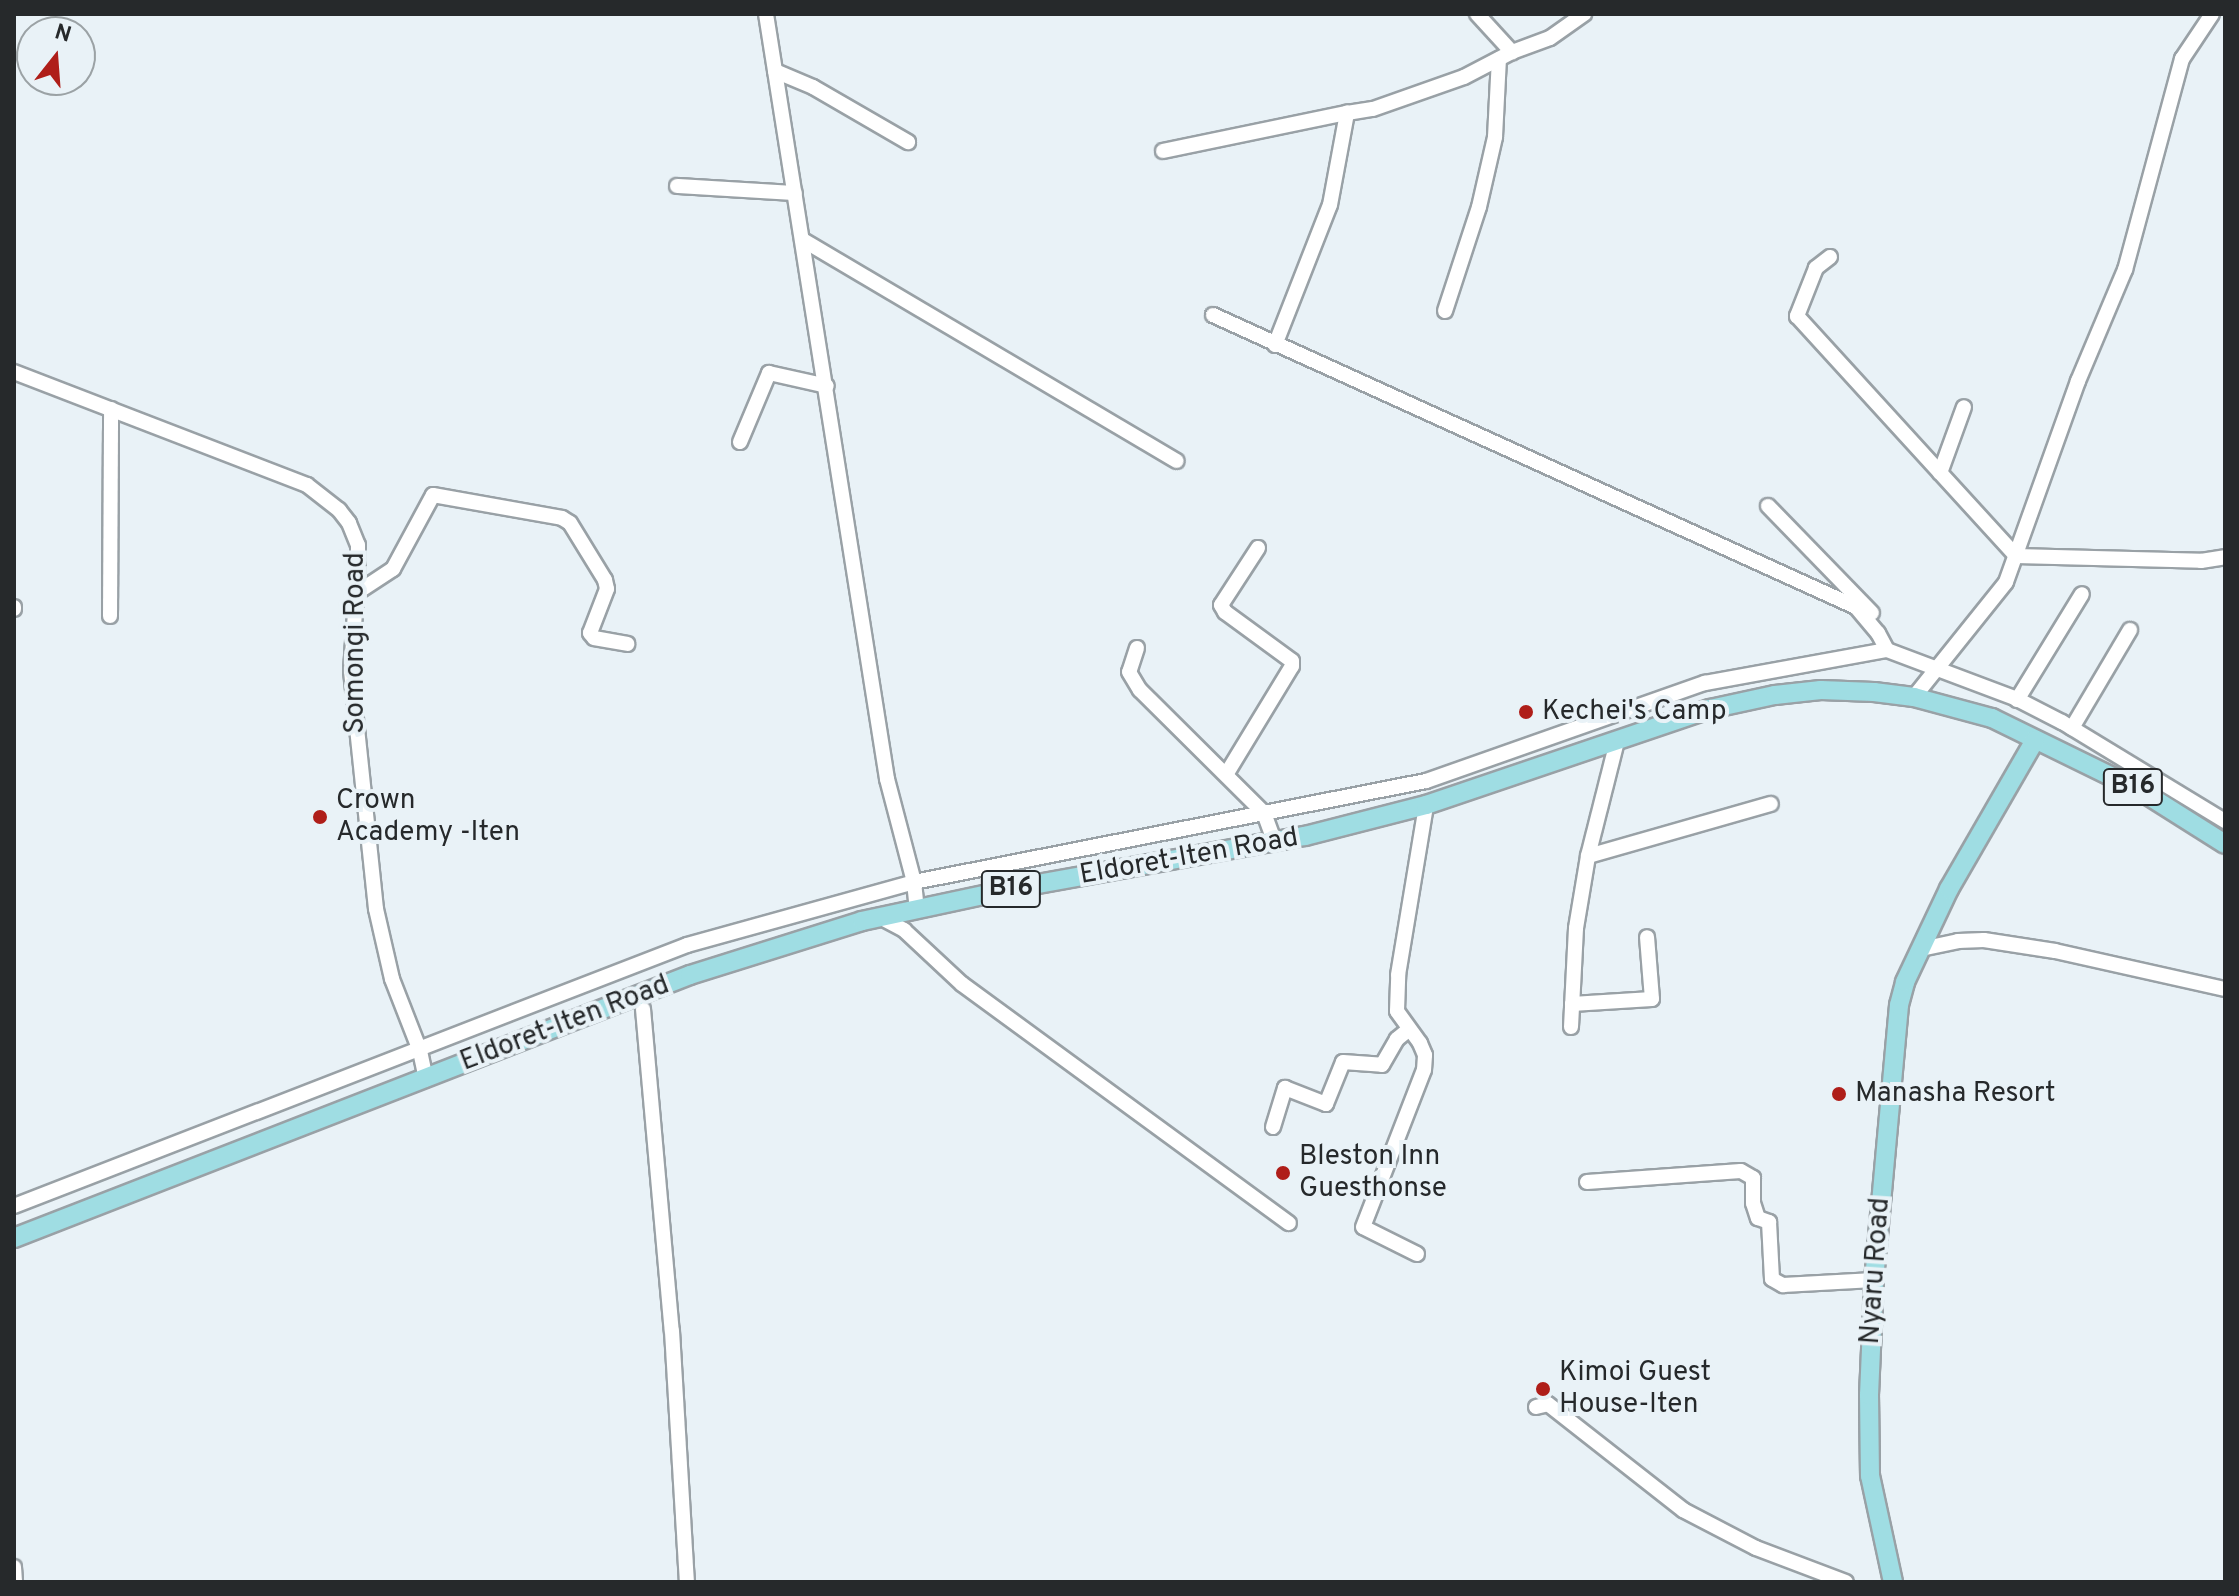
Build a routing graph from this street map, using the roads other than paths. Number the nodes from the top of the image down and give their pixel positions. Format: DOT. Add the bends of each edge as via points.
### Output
graph roads {
  1 [pos="766,14"];
  2 [pos="1477,14"];
  3 [pos="1584,14"];
  4 [pos="2214,16"];
  5 [pos="1506,56"];
  6 [pos="775,71"];
  7 [pos="1347,113"];
  8 [pos="908,142"];
  9 [pos="1163,151"];
  10 [pos="677,186"];
  11 [pos="795,193"];
  12 [pos="803,240"];
  13 [pos="1830,257"];
  14 [pos="1445,311"];
  15 [pos="1213,315"];
  16 [pos="1275,345"];
  17 [pos="14,372"];
  18 [pos="827,386"];
  19 [pos="1964,407"];
  20 [pos="111,409"];
  21 [pos="740,442"];
  22 [pos="1176,461"];
  23 [pos="1940,473"];
  24 [pos="1768,506"];
  25 [pos="1258,548"];
  26 [pos="2016,556"];
  27 [pos="2225,557"];
  28 [pos="358,592"];
  29 [pos="2082,594"];
  30 [pos="110,616"];
  31 [pos="1870,621"];
  32 [pos="2130,630"];
  33 [pos="627,644"];
  34 [pos="1137,648"];
  35 [pos="1887,650"];
  36 [pos="1936,670"];
  37 [pos="1914,697"];
  38 [pos="2017,700"];
  39 [pos="2072,728"];
  40 [pos="2035,740"];
  41 [pos="1617,741"];
  42 [pos="1227,773"];
  43 [pos="1771,804"];
  44 [pos="1426,805"];
  45 [pos="1264,813"];
  46 [pos="2225,821"];
  47 [pos="1274,841"];
  48 [pos="2225,844"];
  49 [pos="1588,856"];
  50 [pos="914,882"];
  51 [pos="917,909"];
  52 [pos="878,916"];
  53 [pos="1647,937"];
  54 [pos="1918,955"];
  55 [pos="2225,989"];
  56 [pos="1572,1004"];
  57 [pos="643,1009"];
  58 [pos="1571,1027"];
  59 [pos="1408,1030"];
  60 [pos="420,1051"];
  61 [pos="426,1079"];
  62 [pos="1273,1127"];
  63 [pos="1587,1182"];
  64 [pos="14,1206"];
  65 [pos="1289,1223"];
  66 [pos="14,1238"];
  67 [pos="1417,1254"];
  68 [pos="1874,1280"];
  69 [pos="1536,1407"];
  70 [pos="14,1567"];
  71 [pos="15,1582"];
  72 [pos="687,1582"];
  73 [pos="1846,1582"];
  74 [pos="1893,1582"];
  1 -- 6 [label="street"];
  2 -- 5 [label="street"];
  3 -- 5 [label="street" via="1550,38"];
  4 -- 26 [label="street" via="2182,59 2125,270 2078,381"];
  5 -- 7 [label="street" via="1464,77"];
  5 -- 14 [label="street" via="1479,207"];
  6 -- 8 [label="street"];
  6 -- 11 [label="street"];
  7 -- 9 [label="street"];
  7 -- 16 [label="street" via="1330,205"];
  10 -- 11 [label="street"];
  11 -- 12 [label="street"];
  12 -- 18 [label="street"];
  12 -- 22 [label="street"];
  13 -- 23 [label="street" via="1816,268 1797,316"];
  15 -- 16 [label="street"];
  16 -- 31 [label="street" via="1856,607"];
  17 -- 20 [label="street, Somongi Road"];
  18 -- 21 [label="street" via="769,373"];
  18 -- 50 [label="street" via="887,779"];
  19 -- 23 [label="street"];
  20 -- 28 [label="street, Somongi Road" via="323,495 349,523 358,545"];
  20 -- 30 [label="street"];
  23 -- 26 [label="street"];
  24 -- 31 [label="street" via="1872,610"];
  25 -- 42 [label="street" via="1221,605 1292,666"];
  26 -- 27 [label="street" via="2201,561"];
  26 -- 36 [label="street" via="1992,604"];
  28 -- 33 [label="street" via="393,569 433,495 562,518 605,580 607,589 590,633"];
  28 -- 60 [label="street, Somongi Road" via="351,671 366,839 392,979"];
  29 -- 38 [label="street"];
  31 -- 35 [label="street"];
  32 -- 39 [label="street"];
  34 -- 42 [label="street" via="1129,672 1140,690"];
  35 -- 36 [label="street"];
  35 -- 45 [label="street" via="1705,683 1426,781"];
  36 -- 37 [label="street"];
  36 -- 38 [label="street"];
  37 -- 40 [label="main road, Eldoret-Iten Road / B16" via="1992,718"];
  37 -- 41 [label="main road, Eldoret-Iten Road / B16" via="1821,690 1775,695 1710,709"];
  38 -- 39 [label="street"];
  39 -- 46 [label="street"];
  40 -- 48 [label="main road, Eldoret-Iten Road / B16" via="2141,791"];
  40 -- 54 [label="main road, Nyaru Road" via="1970,849"];
  41 -- 44 [label="main road, Eldoret-Iten Road / B16"];
  41 -- 49 [label="street"];
  42 -- 45 [label="street"];
  43 -- 49 [label="street"];
  44 -- 47 [label="main road, Eldoret-Iten Road / B16"];
  44 -- 59 [label="street" via="1398,975 1397,1011"];
  45 -- 47 [label="street"];
  45 -- 50 [label="street"];
  47 -- 51 [label="main road, Eldoret-Iten Road / B16"];
  49 -- 56 [label="street" via="1576,928"];
  50 -- 51 [label="street"];
  50 -- 60 [label="street" via="687,945"];
  51 -- 52 [label="main road, Eldoret-Iten Road / B16"];
  52 -- 61 [label="main road, Eldoret-Iten Road / B16" via="690,975"];
  52 -- 65 [label="street" via="904,930 962,984"];
  53 -- 56 [label="street" via="1652,999"];
  54 -- 55 [label="street" via="1958,941 1984,940"];
  54 -- 68 [label="main road, Nyaru Road" via="1905,982 1896,1032"];
  56 -- 58 [label="street"];
  57 -- 72 [label="street" via="672,1331"];
  59 -- 62 [label="street" via="1382,1065 1343,1062 1326,1104 1285,1088"];
  59 -- 67 [label="street" via="1425,1055 1424,1070 1363,1227"];
  60 -- 61 [label="street, Somongi Road"];
  60 -- 64 [label="street"];
  61 -- 66 [label="main road, Eldoret-Iten Road / B16"];
  63 -- 68 [label="street" via="1741,1171 1753,1178 1758,1218 1769,1222 1772,1279 1783,1285"];
  68 -- 74 [label="main road, Nyaru Road" via="1870,1476"];
  69 -- 73 [label="street" via="1548,1404 1683,1510 1756,1548"];
  70 -- 71 [label="street"];
}
